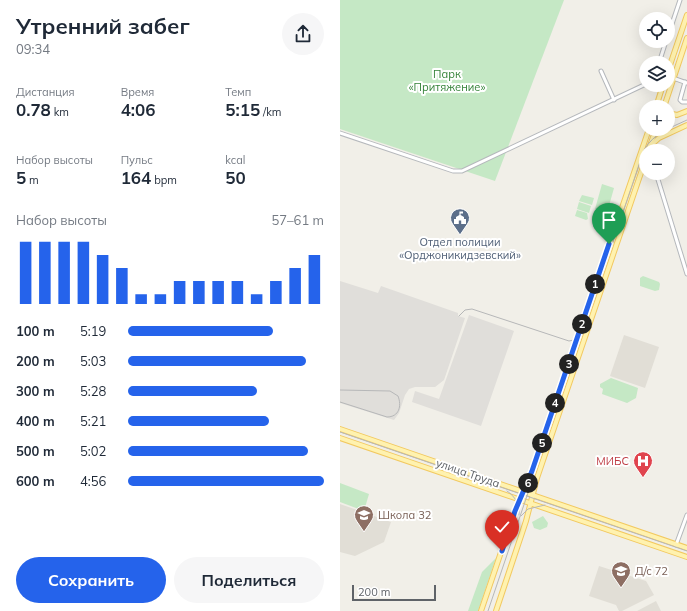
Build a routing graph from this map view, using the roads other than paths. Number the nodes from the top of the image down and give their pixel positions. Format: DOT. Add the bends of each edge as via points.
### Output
graph roads {
  1 [pos="680,0"];
  2 [pos="675,15"];
  3 [pos="687,15"];
  4 [pos="687,38"];
  5 [pos="673,56"];
  6 [pos="600,71"];
  7 [pos="675,72"];
  8 [pos="675,79"];
  9 [pos="686,83"];
  10 [pos="639,88"];
  11 [pos="614,100"];
  12 [pos="687,102"];
  13 [pos="687,111"];
  14 [pos="675,115"];
  15 [pos="687,125"];
  16 [pos="340,133"];
  17 [pos="647,136"];
  18 [pos="652,144"];
  19 [pos="637,164"];
  20 [pos="640,180"];
  21 [pos="658,180"];
  22 [pos="687,274"];
  23 [pos="575,344"];
  24 [pos="582,346"];
  25 [pos="340,429"];
  26 [pos="340,438"];
  27 [pos="524,492"];
  28 [pos="533,495"];
  29 [pos="520,500"];
  30 [pos="531,503"];
  31 [pos="687,515"];
  32 [pos="676,545"];
  33 [pos="687,548"];
  34 [pos="687,557"];
  35 [pos="481,611"];
  36 [pos="496,611"];
  1 -- 2 [label="street"];
  3 -- 5 [label="main road"];
  4 -- 7 [label="main road"];
  6 -- 11 [label="street"];
  8 -- 9 [label="street"];
  9 -- 12 [label="street" via="680,100"];
  10 -- 11 [label="street"];
  11 -- 16 [label="street" via="462,171 453,171"];
  13 -- 14 [label="main road"];
  15 -- 18 [label="main road"];
  17 -- 19 [label="main road"];
  19 -- 23 [label="main road"];
  20 -- 24 [label="main road"];
  21 -- 22 [label="street"];
  23 -- 24 [label="main road"];
  23 -- 27 [label="main road"];
  24 -- 28 [label="main road"];
  25 -- 27 [label="main road, улица Труда"];
  26 -- 29 [label="main road, улица Труда"];
  27 -- 28 [label="main road, улица Труда"];
  27 -- 29 [label="main road"];
  28 -- 30 [label="main road"];
  28 -- 32 [label="main road, улица Труда"];
  29 -- 30 [label="main road, улица Труда"];
  29 -- 35 [label="main road"];
  30 -- 34 [label="main road, улица Труда"];
  30 -- 36 [label="main road"];
  31 -- 32 [label="street"];
  32 -- 33 [label="main road, улица Труда"];
}
